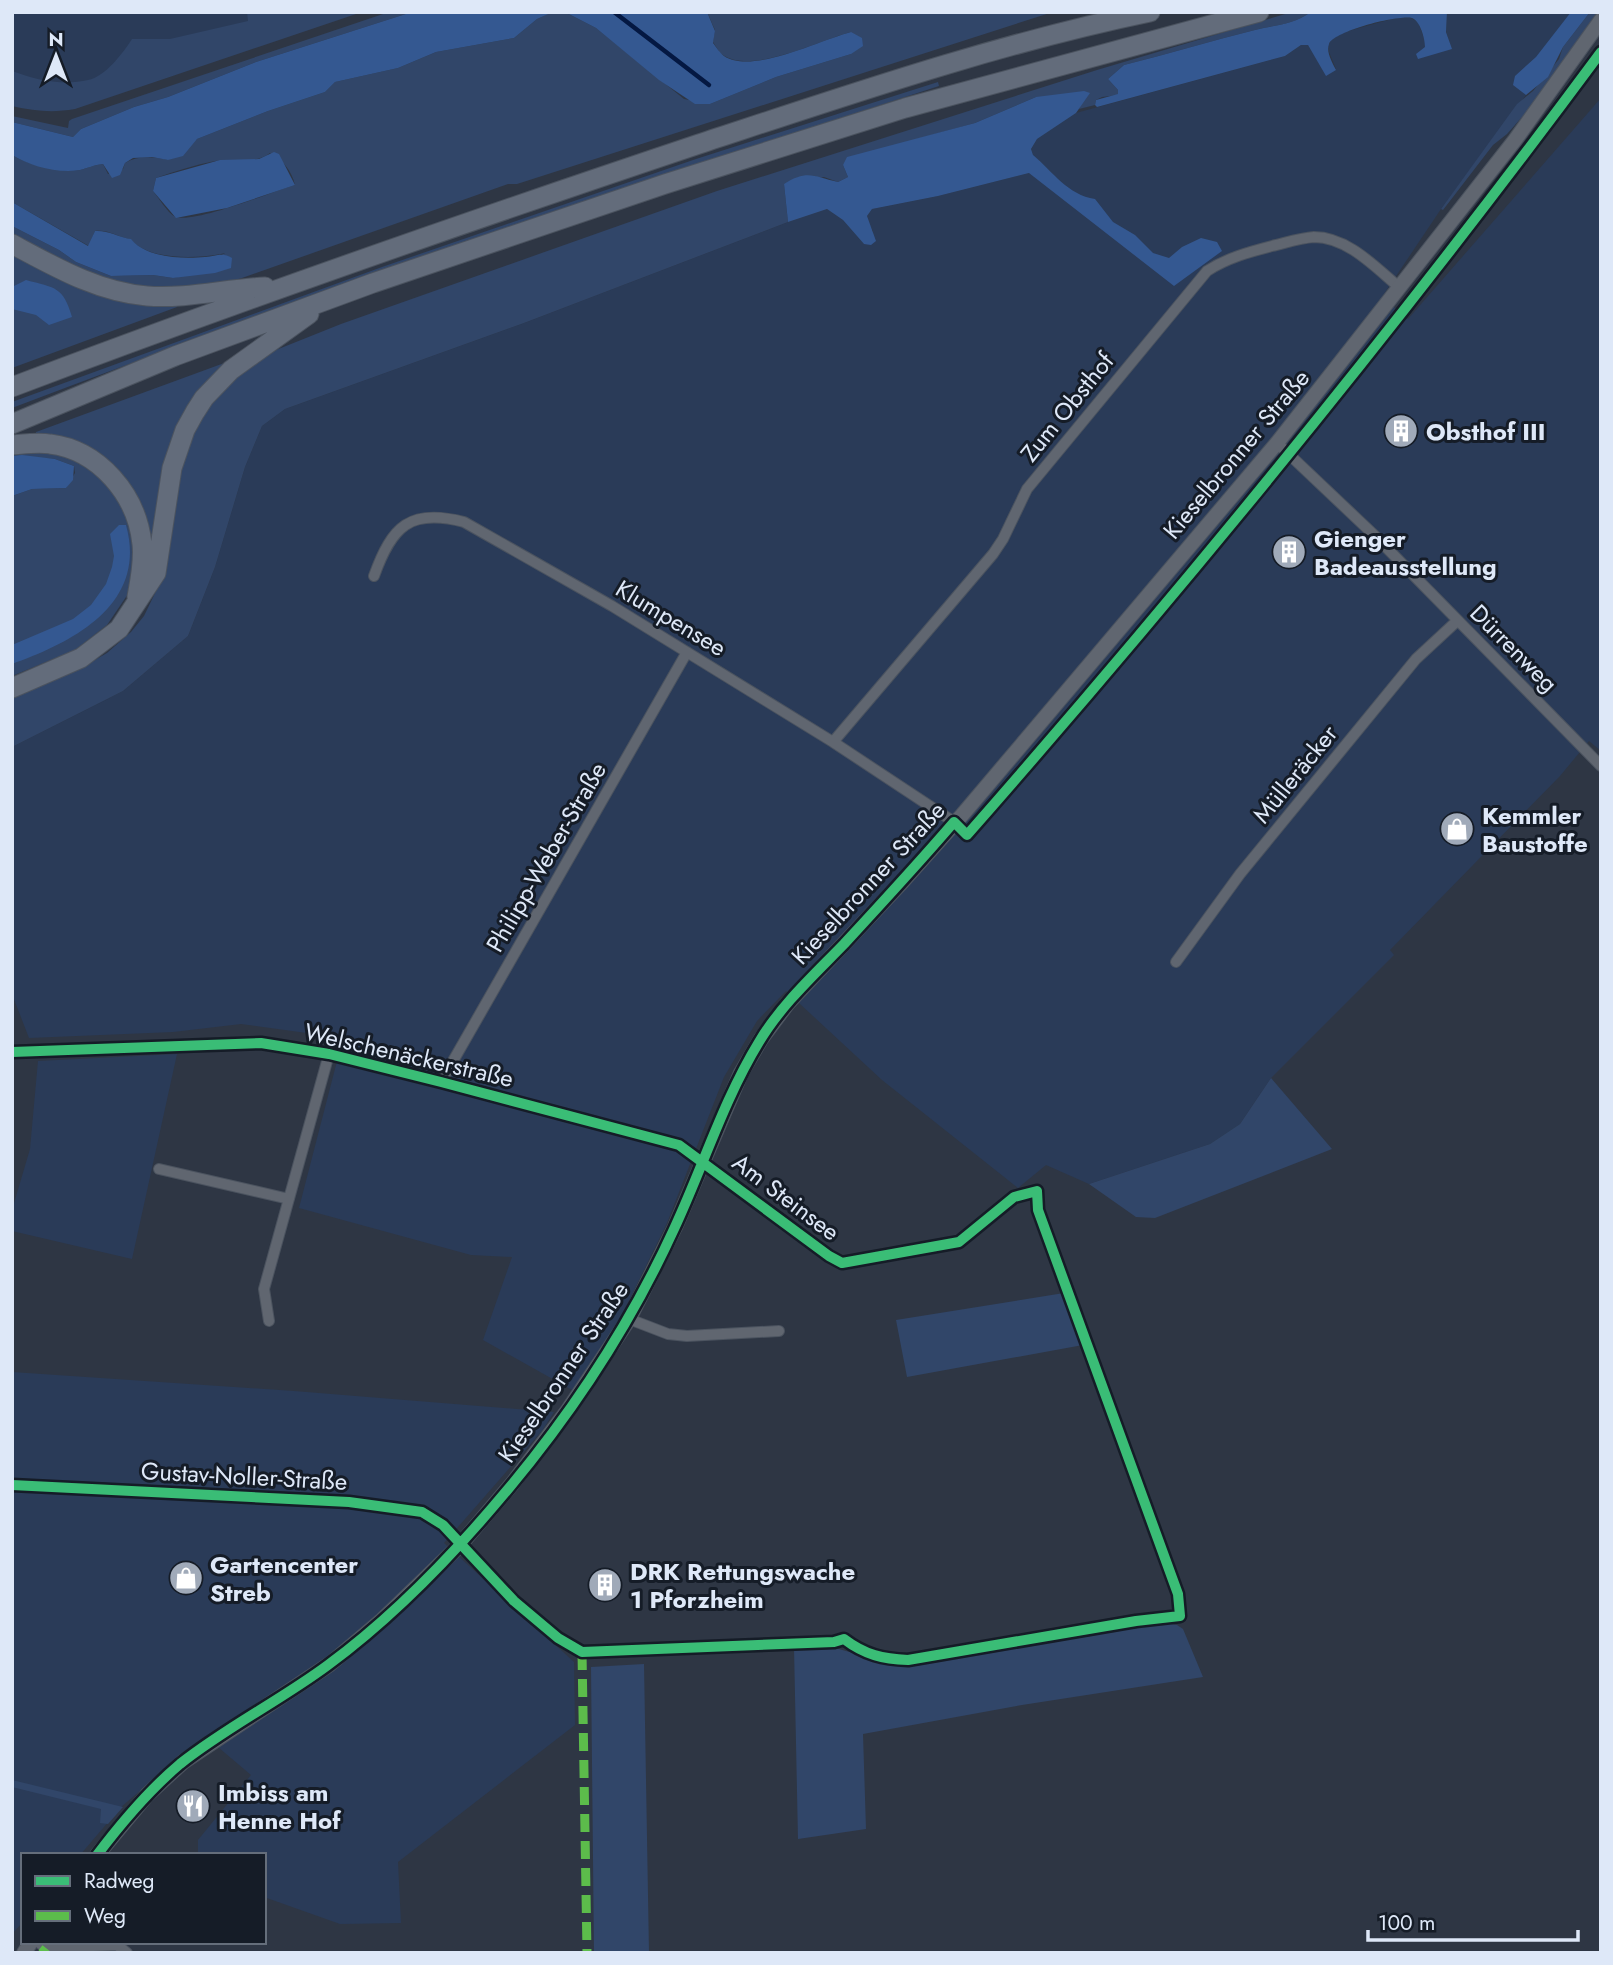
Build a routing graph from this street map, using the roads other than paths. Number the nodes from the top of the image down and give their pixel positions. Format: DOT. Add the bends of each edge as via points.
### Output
graph roads {
  1 [pos="1150,12"];
  2 [pos="1259,12"];
  3 [pos="1601,20"];
  4 [pos="12,244"];
  5 [pos="287,286"];
  6 [pos="1400,288"];
  7 [pos="326,300"];
  8 [pos="12,387"];
  9 [pos="12,424"];
  10 [pos="1277,443"];
  11 [pos="12,444"];
  12 [pos="374,576"];
  13 [pos="136,605"];
  14 [pos="1457,621"];
  15 [pos="687,652"];
  16 [pos="12,688"];
  17 [pos="833,742"];
  18 [pos="1601,766"];
  19 [pos="954,822"];
  20 [pos="1176,962"];
  21 [pos="13,1052"];
  22 [pos="329,1054"];
  23 [pos="442,1083"];
  24 [pos="703,1161"];
  25 [pos="159,1169"];
  26 [pos="1037,1191"];
  27 [pos="289,1199"];
  28 [pos="629,1319"];
  29 [pos="269,1321"];
  30 [pos="779,1331"];
  31 [pos="12,1485"];
  32 [pos="460,1545"];
  33 [pos="99,1853"];
  34 [pos="41,1944"];
  35 [pos="127,1953"];
  1 -- 5 [label="highway" via="969,56"];
  2 -- 7 [label="highway" via="905,108"];
  3 -- 6 [label="street, Kieselbronner Straße"];
  4 -- 5 [label="highway" via="77,278 126,293 175,296"];
  5 -- 8 [label="highway"];
  6 -- 10 [label="street, Kieselbronner Straße"];
  6 -- 17 [label="street, Zum Obsthof" via="1344,245 1316,237 1250,251 1207,271 1027,489 993,554"];
  7 -- 9 [label="highway"];
  7 -- 13 [label="highway" via="231,370 195,412 172,468 156,573"];
  10 -- 14 [label="street, Dürrenweg"];
  10 -- 19 [label="street, Kieselbronner Straße"];
  11 -- 13 [label="highway" via="70,449 94,462 120,486 142,541"];
  12 -- 15 [label="street, Klumpensee" via="383,552 408,522 442,517 464,522"];
  13 -- 16 [label="highway" via="119,629 95,649"];
  14 -- 18 [label="street, Dürrenweg"];
  14 -- 20 [label="street, Mülleräcker" via="1407,669 1240,874"];
  15 -- 17 [label="street, Klumpensee"];
  15 -- 23 [label="street, Philipp-Weber-Straße"];
  17 -- 19 [label="street, Klumpensee"];
  19 -- 24 [label="street, Kieselbronner Straße" via="788,1003 761,1039 735,1085"];
  21 -- 22 [label="street, Welschenäckerstraße" via="261,1044"];
  22 -- 23 [label="street, Welschenäckerstraße"];
  22 -- 27 [label="street"];
  23 -- 24 [label="street, Welschenäckerstraße" via="678,1145"];
  24 -- 26 [label="street, Am Steinsee" via="842,1263 959,1241 1014,1197"];
  24 -- 28 [label="street, Kieselbronner Straße"];
  25 -- 27 [label="street"];
  26 -- 32 [label="street, Gustav-Noller-Straße" via="1038,1210 1178,1594 1180,1616 908,1660 875,1657 845,1639 582,1652 514,1601"];
  27 -- 29 [label="street" via="264,1289"];
  28 -- 30 [label="street" via="687,1336"];
  28 -- 32 [label="street, Kieselbronner Straße" via="552,1432"];
  31 -- 32 [label="street, Gustav-Noller-Straße" via="349,1502 422,1512 443,1525"];
  32 -- 33 [label="street, Kieselbronner Straße" via="330,1664 183,1762 147,1795"];
  34 -- 35 [label="street" via="46,1948 117,1945"];
}
